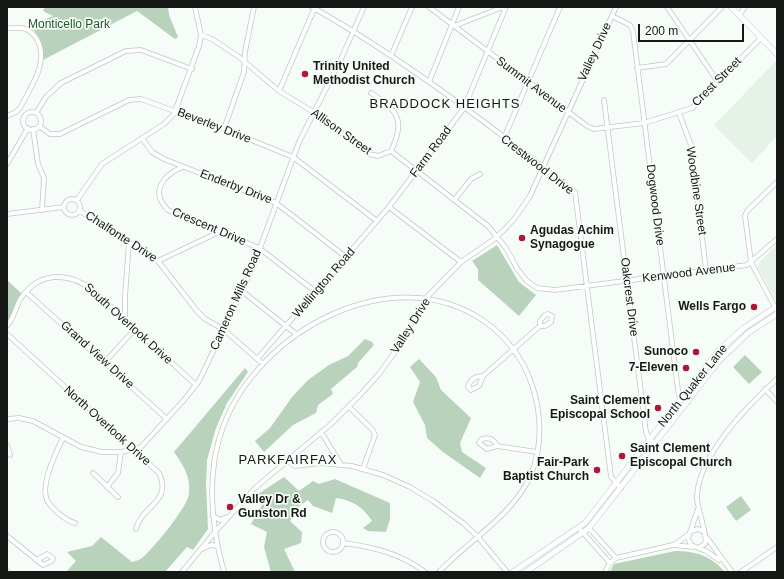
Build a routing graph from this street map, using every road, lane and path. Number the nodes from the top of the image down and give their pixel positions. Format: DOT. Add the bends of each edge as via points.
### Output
graph roads {
  1 [pos="195,7"];
  2 [pos="254,7"];
  3 [pos="364,7"];
  4 [pos="412,7"];
  5 [pos="428,7"];
  6 [pos="459,7"];
  7 [pos="504,7"];
  8 [pos="560,7"];
  9 [pos="616,7"];
  10 [pos="667,7"];
  11 [pos="722,7"];
  12 [pos="731,7"];
  13 [pos="744,7"];
  14 [pos="314,8"];
  15 [pos="738,15"];
  16 [pos="612,16"];
  17 [pos="453,26"];
  18 [pos="7,28"];
  19 [pos="354,32"];
  20 [pos="200,35"];
  21 [pos="761,38"];
  22 [pos="689,40"];
  23 [pos="488,52"];
  24 [pos="777,54"];
  25 [pos="391,56"];
  26 [pos="245,62"];
  27 [pos="192,68"];
  28 [pos="637,68"];
  29 [pos="429,82"];
  30 [pos="528,82"];
  31 [pos="718,82"];
  32 [pos="279,91"];
  33 [pos="371,93"];
  34 [pos="604,100"];
  35 [pos="20,108"];
  36 [pos="464,108"];
  37 [pos="176,111"];
  38 [pos="314,112"];
  39 [pos="568,112"];
  40 [pos="36,113"];
  41 [pos="25,114"];
  42 [pos="679,114"];
  43 [pos="7,116"];
  44 [pos="644,123"];
  45 [pos="39,126"];
  46 [pos="28,128"];
  47 [pos="608,128"];
  48 [pos="33,129"];
  49 [pos="224,129"];
  50 [pos="142,138"];
  51 [pos="504,138"];
  52 [pos="390,151"];
  53 [pos="293,157"];
  54 [pos="7,164"];
  55 [pos="182,166"];
  56 [pos="543,168"];
  57 [pos="417,170"];
  58 [pos="480,174"];
  59 [pos="777,182"];
  60 [pos="455,199"];
  61 [pos="77,200"];
  62 [pos="276,203"];
  63 [pos="64,207"];
  64 [pos="389,207"];
  65 [pos="42,210"];
  66 [pos="80,211"];
  67 [pos="7,214"];
  68 [pos="377,221"];
  69 [pos="219,232"];
  70 [pos="497,237"];
  71 [pos="777,238"];
  72 [pos="129,242"];
  73 [pos="259,248"];
  74 [pos="346,257"];
  75 [pos="158,261"];
  76 [pos="461,262"];
  77 [pos="751,262"];
  78 [pos="706,270"];
  79 [pos="664,276"];
  80 [pos="627,281"];
  81 [pos="588,286"];
  82 [pos="242,291"];
  83 [pos="26,292"];
  84 [pos="316,292"];
  85 [pos="426,298"];
  86 [pos="776,308"];
  87 [pos="777,314"];
  88 [pos="125,320"];
  89 [pos="7,326"];
  90 [pos="287,326"];
  91 [pos="540,326"];
  92 [pos="135,329"];
  93 [pos="223,329"];
  94 [pos="7,334"];
  95 [pos="296,334"];
  96 [pos="513,349"];
  97 [pos="258,359"];
  98 [pos="105,362"];
  99 [pos="263,364"];
  100 [pos="483,376"];
  101 [pos="777,379"];
  102 [pos="196,385"];
  103 [pos="765,389"];
  104 [pos="682,398"];
  105 [pos="688,402"];
  106 [pos="777,402"];
  107 [pos="349,407"];
  108 [pos="7,419"];
  109 [pos="167,419"];
  110 [pos="321,432"];
  111 [pos="63,438"];
  112 [pos="650,440"];
  113 [pos="7,444"];
  114 [pos="655,444"];
  115 [pos="498,446"];
  116 [pos="134,450"];
  117 [pos="122,452"];
  118 [pos="537,452"];
  119 [pos="10,454"];
  120 [pos="286,460"];
  121 [pos="340,463"];
  122 [pos="363,469"];
  123 [pos="93,474"];
  124 [pos="616,483"];
  125 [pos="107,487"];
  126 [pos="621,488"];
  127 [pos="118,497"];
  128 [pos="698,510"];
  129 [pos="213,516"];
  130 [pos="229,516"];
  131 [pos="75,523"];
  132 [pos="584,523"];
  133 [pos="579,528"];
  134 [pos="589,528"];
  135 [pos="136,529"];
  136 [pos="215,532"];
  137 [pos="583,533"];
  138 [pos="689,533"];
  139 [pos="706,535"];
  140 [pos="7,536"];
  141 [pos="478,537"];
  142 [pos="342,543"];
  143 [pos="673,545"];
  144 [pos="218,546"];
  145 [pos="694,547"];
  146 [pos="777,547"];
  147 [pos="198,552"];
  148 [pos="616,558"];
  149 [pos="35,559"];
  150 [pos="610,563"];
  151 [pos="724,564"];
  152 [pos="182,572"];
  153 [pos="224,572"];
  154 [pos="425,572"];
  155 [pos="439,572"];
  156 [pos="507,572"];
  157 [pos="513,572"];
  158 [pos="526,572"];
  159 [pos="605,572"];
  160 [pos="732,572"];
  161 [pos="741,572"];
  1 -- 20 [label="street"];
  2 -- 26 [label="street"];
  3 -- 19 [label="street, Cameron Mills Road"];
  4 -- 25 [label="street"];
  5 -- 17 [label="street, Summit Avenue"];
  6 -- 17 [label="street"];
  7 -- 17 [label="street"];
  7 -- 23 [label="street, Farm Road"];
  8 -- 30 [label="street"];
  9 -- 16 [label="street, Valley Drive"];
  10 -- 22 [label="street"];
  11 -- 22 [label="street"];
  12 -- 15 [label="main road"];
  13 -- 15 [label="street"];
  14 -- 19 [label="street, Crestwood Drive"];
  14 -- 32 [label="street"];
  15 -- 21 [label="main road"];
  16 -- 28 [label="street, Dogwood Drive" via="632,27"];
  16 -- 39 [label="street, Valley Drive"];
  17 -- 23 [label="street, Summit Avenue"];
  17 -- 29 [label="street"];
  18 -- 35 [label="street" via="32,32 41,52 41,64"];
  19 -- 25 [label="street, Crestwood Drive"];
  19 -- 38 [label="street, Cameron Mills Road"];
  20 -- 26 [label="street, Allison Street" via="222,45"];
  20 -- 27 [label="street" via="198,52"];
  21 -- 24 [label="main road"];
  21 -- 31 [label="street, Crest Street"];
  22 -- 28 [label="street" via="666,64"];
  22 -- 31 [label="street"];
  23 -- 30 [label="street, Summit Avenue"];
  23 -- 36 [label="street, Farm Road"];
  25 -- 29 [label="street, Crestwood Drive"];
  26 -- 32 [label="street, Allison Street"];
  26 -- 49 [label="street" via="239,90"];
  27 -- 37 [label="street"];
  27 -- 40 [label="street" via="141,50 126,51 61,84 46,97"];
  28 -- 44 [label="street, Dogwood Drive"];
  29 -- 36 [label="street, Crestwood Drive"];
  30 -- 39 [label="street, Summit Avenue"];
  30 -- 51 [label="street"];
  31 -- 42 [label="street, Crest Street" via="695,106"];
  32 -- 38 [label="street, Allison Street"];
  33 -- 52 [label="street" via="392,110 398,121 399,132"];
  34 -- 47 [label="street, Oakcrest Drive"];
  35 -- 41 [label="street"];
  35 -- 43 [label="street"];
  36 -- 51 [label="street, Crestwood Drive"];
  36 -- 57 [label="street, Farm Road"];
  37 -- 45 [label="street, Beverley Drive" via="142,98 135,98 60,134 50,134"];
  37 -- 49 [label="street, Beverley Drive"];
  37 -- 50 [label="street" via="164,124"];
  38 -- 52 [label="street, Allison Street" via="369,154 378,156"];
  38 -- 53 [label="street, Cameron Mills Road"];
  39 -- 47 [label="street, Summit Avenue" via="590,129"];
  39 -- 56 [label="street, Valley Drive"];
  40 -- 41 [label="street"];
  40 -- 45 [label="street" via="40,118"];
  41 -- 46 [label="street" via="23,121"];
  42 -- 44 [label="street, Crest Street"];
  42 -- 78 [label="street, Woodbine Street" via="691,145"];
  44 -- 47 [label="street, Summit Avenue"];
  44 -- 79 [label="street, Dogwood Drive"];
  45 -- 48 [label="street"];
  46 -- 48 [label="street"];
  46 -- 54 [label="street"];
  47 -- 80 [label="street, Oakcrest Drive"];
  48 -- 65 [label="street" via="38,164 44,178"];
  49 -- 53 [label="street, Beverley Drive"];
  50 -- 55 [label="street, Enderby Drive" via="157,155"];
  50 -- 61 [label="street" via="102,164"];
  51 -- 56 [label="street, Crestwood Drive"];
  52 -- 57 [label="street, Allison Street"];
  53 -- 62 [label="street, Cameron Mills Road"];
  53 -- 68 [label="street, Beverley Drive"];
  55 -- 62 [label="street, Enderby Drive"];
  55 -- 69 [label="street, Crescent Drive" via="169,173 162,182 159,190 162,204 176,215"];
  56 -- 70 [label="street, Valley Drive" via="524,205"];
  56 -- 81 [label="street, Crestwood Drive" via="576,194"];
  57 -- 60 [label="street, Allison Street"];
  57 -- 64 [label="street, Farm Road"];
  58 -- 60 [label="street" via="471,179"];
  59 -- 77 [label="street" via="746,212"];
  60 -- 70 [label="street, Allison Street"];
  61 -- 63 [label="street" via="68,200"];
  61 -- 66 [label="street" via="81,205"];
  62 -- 73 [label="street, Cameron Mills Road"];
  62 -- 74 [label="street, Enderby Drive"];
  63 -- 65 [label="street"];
  63 -- 66 [label="street" via="71,215"];
  64 -- 68 [label="street, Wellington Road"];
  64 -- 76 [label="street"];
  65 -- 67 [label="street"];
  66 -- 72 [label="street, Chalfonte Drive"];
  68 -- 74 [label="street, Wellington Road"];
  69 -- 73 [label="street, Crescent Drive"];
  69 -- 75 [label="street"];
  70 -- 76 [label="street, Valley Drive"];
  70 -- 81 [label="street, Kenwood Avenue" via="522,276 537,288 550,290"];
  71 -- 77 [label="street, Kenwood Avenue"];
  72 -- 75 [label="street, Chalfonte Drive"];
  72 -- 88 [label="street"];
  73 -- 82 [label="street, Cameron Mills Road"];
  73 -- 84 [label="street, Crescent Drive"];
  74 -- 84 [label="street, Wellington Road"];
  75 -- 93 [label="street, Chalfonte Drive" via="197,311"];
  76 -- 85 [label="street, Valley Drive"];
  77 -- 78 [label="street, Kenwood Avenue" via="747,265"];
  77 -- 86 [label="street"];
  78 -- 79 [label="street, Kenwood Avenue"];
  79 -- 80 [label="street, Kenwood Avenue"];
  79 -- 104 [label="street, Dogwood Drive" via="678,392"];
  80 -- 81 [label="street, Kenwood Avenue"];
  80 -- 112 [label="street, Oakcrest Drive" via="646,432"];
  81 -- 124 [label="street, Crestwood Drive" via="611,478"];
  82 -- 90 [label="street"];
  82 -- 93 [label="street, Cameron Mills Road"];
  83 -- 88 [label="street, South Overlook Drive" via="42,280 70,278 88,286"];
  83 -- 89 [label="street, South Overlook Drive"];
  83 -- 98 [label="street, Grand View Drive"];
  84 -- 90 [label="street, Wellington Road"];
  85 -- 95 [label="street" via="390,299 361,305 334,314"];
  85 -- 96 [label="street" via="455,306 479,318"];
  85 -- 107 [label="street, Valley Drive" via="386,365"];
  86 -- 104 [label="main road, North Quaker Lane" via="735,335"];
  87 -- 105 [label="main road, North Quaker Lane" via="748,333 727,352"];
  88 -- 92 [label="street, South Overlook Drive"];
  90 -- 95 [label="street"];
  90 -- 97 [label="street, Wellington Road"];
  91 -- 96 [label="street"];
  92 -- 98 [label="street"];
  92 -- 102 [label="street, South Overlook Drive"];
  93 -- 97 [label="street, Chalfonte Drive"];
  93 -- 102 [label="street, Cameron Mills Road"];
  94 -- 116 [label="street, North Overlook Drive"];
  95 -- 99 [label="street"];
  96 -- 100 [label="street"];
  96 -- 118 [label="street" via="530,378 537,402 540,429"];
  97 -- 99 [label="street, Chalfonte Drive"];
  98 -- 109 [label="street, Grand View Drive"];
  99 -- 129 [label="street" via="236,400 223,427 213,470"];
  101 -- 103 [label="street"];
  102 -- 109 [label="street, Cameron Mills Road"];
  103 -- 106 [label="street"];
  103 -- 128 [label="street" via="723,438 704,467 698,487"];
  104 -- 105 [label="street"];
  104 -- 112 [label="main road, North Quaker Lane"];
  105 -- 114 [label="main road, North Quaker Lane"];
  107 -- 110 [label="street, Valley Drive"];
  107 -- 122 [label="street" via="375,435"];
  108 -- 111 [label="street, Cameron Mills Road" via="33,421"];
  109 -- 116 [label="street, Cameron Mills Road" via="146,442"];
  110 -- 120 [label="street, Valley Drive"];
  110 -- 121 [label="street"];
  111 -- 117 [label="street, Cameron Mills Road" via="102,452"];
  111 -- 131 [label="street" via="46,484 46,497 51,506 65,519"];
  112 -- 114 [label="street"];
  112 -- 124 [label="main road, North Quaker Lane"];
  113 -- 119 [label="street"];
  114 -- 126 [label="main road, North Quaker Lane"];
  115 -- 118 [label="street"];
  116 -- 117 [label="street, Cameron Mills Road"];
  116 -- 135 [label="street, North Overlook Drive" via="159,473 163,482 160,496 140,520"];
  117 -- 125 [label="street" via="118,473"];
  118 -- 141 [label="street" via="529,478 520,493 501,516"];
  120 -- 121 [label="street" via="295,466"];
  120 -- 130 [label="street, Valley Drive"];
  121 -- 122 [label="street"];
  122 -- 141 [label="street" via="424,495 455,516"];
  123 -- 125 [label="street"];
  124 -- 126 [label="street, Crestwood Drive"];
  124 -- 132 [label="main road, North Quaker Lane"];
  125 -- 127 [label="street"];
  126 -- 134 [label="main road, North Quaker Lane"];
  128 -- 138 [label="street"];
  128 -- 139 [label="street"];
  129 -- 130 [label="street" via="220,520"];
  129 -- 136 [label="street"];
  130 -- 136 [label="street, Valley Drive"];
  132 -- 133 [label="main road, North Quaker Lane"];
  132 -- 134 [label="street"];
  133 -- 137 [label="street"];
  133 -- 157 [label="main road, North Quaker Lane"];
  134 -- 137 [label="main road, North Quaker Lane"];
  134 -- 148 [label="street"];
  136 -- 144 [label="street"];
  136 -- 147 [label="street, Valley Drive"];
  137 -- 150 [label="street"];
  137 -- 158 [label="main road, North Quaker Lane"];
  138 -- 139 [label="street" via="698,529"];
  138 -- 143 [label="street"];
  138 -- 145 [label="street" via="688,541"];
  139 -- 145 [label="street" via="703,546"];
  139 -- 151 [label="street"];
  140 -- 149 [label="street"];
  141 -- 155 [label="street"];
  141 -- 156 [label="street"];
  142 -- 142 [label="street" via="339,550 331,552 325,548 323,542 326,536 335,533 340,536"];
  142 -- 154 [label="street" via="388,552 409,561"];
  143 -- 145 [label="street"];
  143 -- 148 [label="street"];
  144 -- 147 [label="street" via="211,545"];
  144 -- 153 [label="street"];
  145 -- 151 [label="street" via="706,551"];
  146 -- 161 [label="street"];
  147 -- 152 [label="street, Valley Drive"];
  148 -- 150 [label="street"];
  150 -- 159 [label="street"];
  151 -- 160 [label="street"];
}
